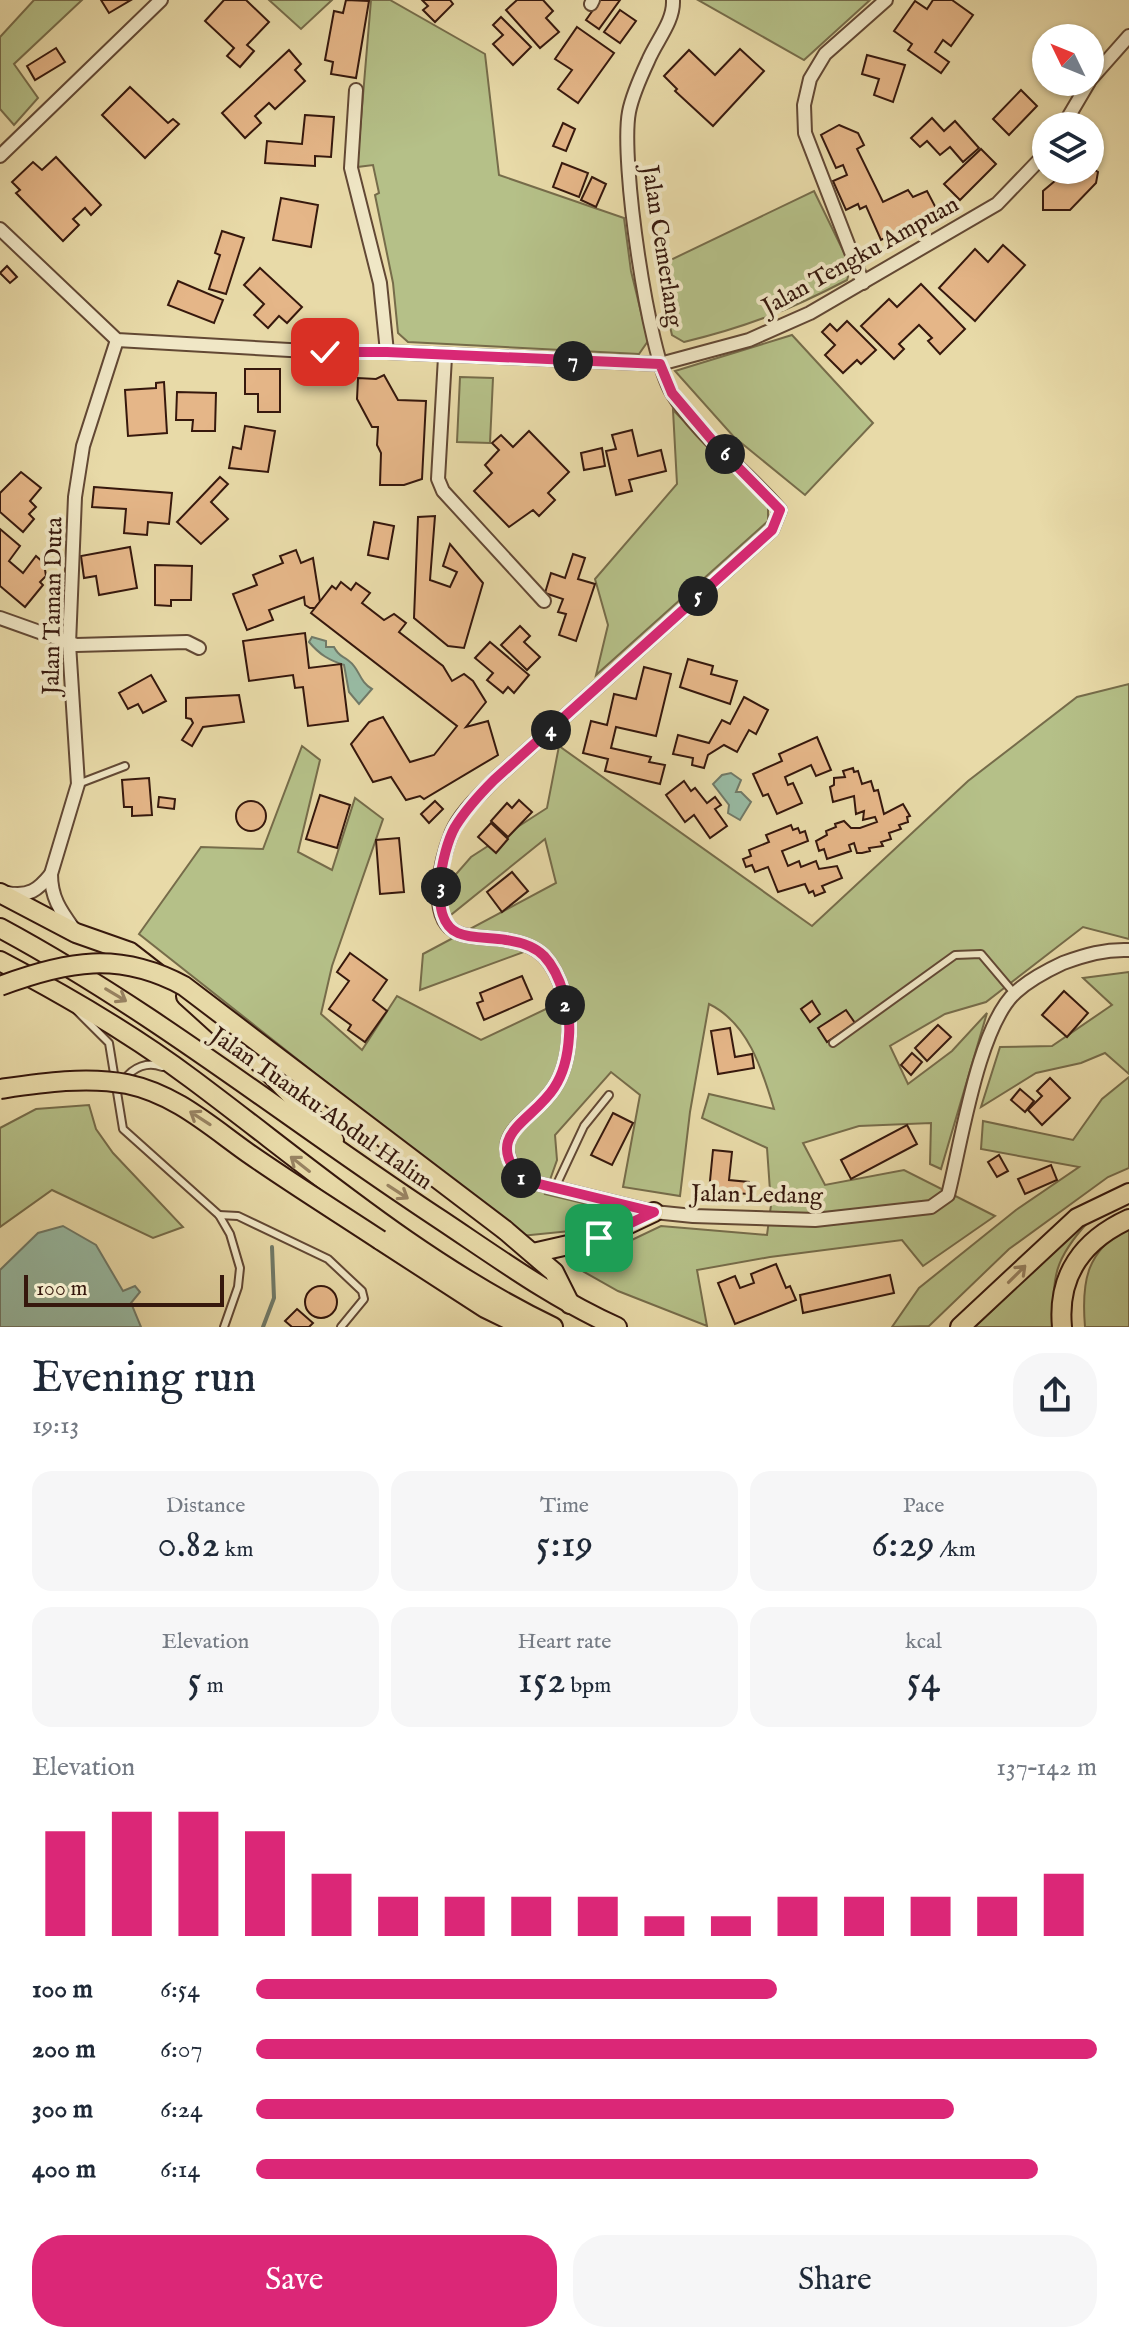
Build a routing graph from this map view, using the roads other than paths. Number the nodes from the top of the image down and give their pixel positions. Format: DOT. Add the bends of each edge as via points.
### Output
graph roads {
  1 [pos="161,0"];
  2 [pos="673,0"];
  3 [pos="886,0"];
  4 [pos="1129,36"];
  5 [pos="1104,65"];
  6 [pos="356,90"];
  7 [pos="0,156"];
  8 [pos="1032,168"];
  9 [pos="0,229"];
  10 [pos="863,283"];
  11 [pos="117,340"];
  12 [pos="387,352"];
  13 [pos="445,357"];
  14 [pos="660,364"];
  15 [pos="544,601"];
  16 [pos="0,618"];
  17 [pos="200,634"];
  18 [pos="69,644"];
  19 [pos="125,766"];
  20 [pos="78,784"];
  21 [pos="51,874"];
  22 [pos="0,892"];
  23 [pos="0,928"];
  24 [pos="76,933"];
  25 [pos="459,934"];
  26 [pos="1129,950"];
  27 [pos="0,961"];
  28 [pos="45,985"];
  29 [pos="0,986"];
  30 [pos="1014,993"];
  31 [pos="833,1043"];
  32 [pos="192,1079"];
  33 [pos="0,1089"];
  34 [pos="117,1094"];
  35 [pos="609,1095"];
  36 [pos="353,1162"];
  37 [pos="555,1188"];
  38 [pos="1129,1193"];
  39 [pos="654,1212"];
  40 [pos="219,1215"];
  41 [pos="1129,1219"];
  42 [pos="533,1253"];
  43 [pos="571,1306"];
  44 [pos="224,1327"];
  45 [pos="341,1327"];
  46 [pos="524,1327"];
  47 [pos="553,1327"];
  48 [pos="617,1327"];
  49 [pos="960,1327"];
  50 [pos="1062,1327"];
  1 -- 7 [label="street"];
  2 -- 14 [label="street, Jalan Cemerlang" via="629,112 627,153 639,256"];
  3 -- 10 [label="street" via="825,54 810,79 804,105 805,133"];
  4 -- 5 [label="street"];
  6 -- 12 [label="street" via="351,168 380,283"];
  8 -- 10 [label="street, Jalan Tengku Ampuan" via="997,204"];
  9 -- 11 [label="street"];
  10 -- 14 [label="street, Jalan Tengku Ampuan" via="749,340"];
  11 -- 12 [label="street, Jalan Tengku Ampuan"];
  11 -- 18 [label="street, Jalan Taman Duta" via="75,497"];
  12 -- 13 [label="street, Jalan Tengku Ampuan"];
  13 -- 14 [label="street, Jalan Tengku Ampuan"];
  13 -- 15 [label="street" via="438,479 443,491"];
  14 -- 25 [label="street, Jalan Cemerlang" via="672,393 780,510 776,523 468,807 453,831 439,897 447,925"];
  16 -- 18 [label="street"];
  17 -- 18 [label="street" via="193,645"];
  18 -- 20 [label="street, Jalan Taman Duta"];
  19 -- 20 [label="lane"];
  20 -- 21 [label="street, Jalan Taman Duta"];
  21 -- 22 [label="street" via="29,894"];
  21 -- 24 [label="street" via="54,902"];
  22 -- 24 [label="main road"];
  23 -- 36 [label="main road, Jalan Tuanku Abdul Halim, one-way" via="143,1012"];
  24 -- 36 [label="main road" via="130,952 176,988 313,1115"];
  25 -- 37 [label="street, Jalan Ledang" via="531,946 545,957 558,980 570,1034 563,1071 553,1090 510,1133 506,1151 510,1166 523,1180"];
  26 -- 30 [label="street, Jalan Ledang" via="1090,953 1054,967"];
  27 -- 28 [label="main road"];
  28 -- 32 [label="main road"];
  28 -- 34 [label="lane" via="109,1043"];
  29 -- 42 [label="main road, bridge" via="81,963 133,965 184,986"];
  30 -- 31 [label="lane" via="981,954 955,955"];
  30 -- 39 [label="street, Jalan Ledang" via="987,1043 948,1195 931,1207 815,1220"];
  32 -- 34 [label="lane" via="153,1063 126,1076"];
  47 -- 32 [label="main road, one-way" via="416,1249"];
  46 -- 33 [label="main road, one-way, bridge" via="485,1308 167,1098 128,1084 85,1081"];
  34 -- 40 [label="lane" via="123,1129"];
  35 -- 37 [label="lane" via="584,1126"];
  36 -- 43 [label="main road, Jalan Tuanku Abdul Halim, one-way"];
  37 -- 39 [label="street, Jalan Ledang"];
  49 -- 38 [label="main road, one-way" via="1077,1218"];
  39 -- 42 [label="main road" via="599,1238"];
  40 -- 44 [label="lane" via="240,1268"];
  40 -- 45 [label="lane" via="238,1216 328,1259 364,1299"];
  41 -- 50 [label="main road" via="1088,1244 1075,1261 1060,1306"];
  42 -- 43 [label="main road" via="554,1272"];
  43 -- 48 [label="main road, Jalan Tuanku Abdul Halim"];
}
